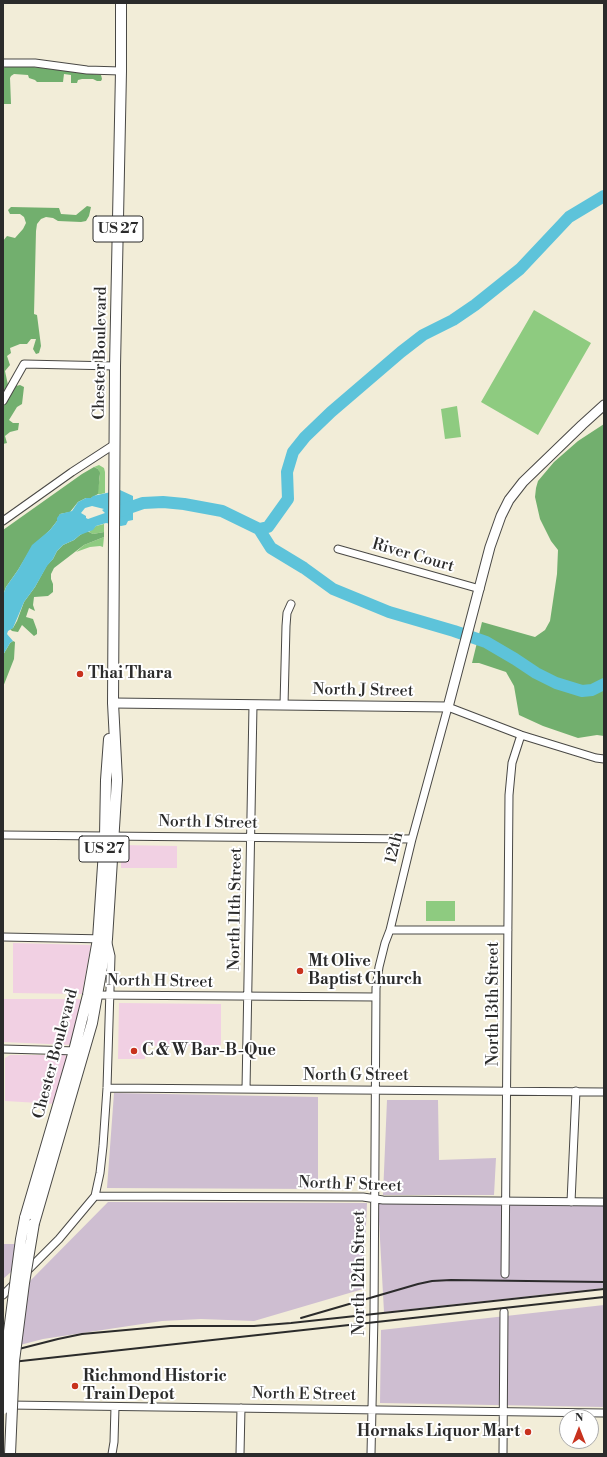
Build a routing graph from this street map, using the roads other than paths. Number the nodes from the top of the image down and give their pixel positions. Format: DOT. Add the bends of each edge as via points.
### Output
graph roads {
  1 [pos="121,3"];
  2 [pos="3,63"];
  3 [pos="121,71"];
  4 [pos="115,366"];
  5 [pos="3,401"];
  6 [pos="604,405"];
  7 [pos="115,444"];
  8 [pos="3,521"];
  9 [pos="338,549"];
  10 [pos="480,589"];
  11 [pos="291,604"];
  12 [pos="113,703"];
  13 [pos="253,705"];
  14 [pos="284,705"];
  15 [pos="448,707"];
  16 [pos="521,735"];
  17 [pos="604,759"];
  18 [pos="3,835"];
  19 [pos="109,836"];
  20 [pos="251,838"];
  21 [pos="412,839"];
  22 [pos="390,930"];
  23 [pos="508,930"];
  24 [pos="3,937"];
  25 [pos="103,939"];
  26 [pos="110,994"];
  27 [pos="93,995"];
  28 [pos="249,997"];
  29 [pos="376,997"];
  30 [pos="3,1049"];
  31 [pos="79,1051"];
  32 [pos="107,1088"];
  33 [pos="246,1089"];
  34 [pos="376,1090"];
  35 [pos="508,1091"];
  36 [pos="576,1092"];
  37 [pos="604,1092"];
  38 [pos="95,1196"];
  39 [pos="375,1199"];
  40 [pos="506,1202"];
  41 [pos="571,1202"];
  42 [pos="604,1202"];
  43 [pos="505,1274"];
  44 [pos="3,1295"];
  45 [pos="504,1312"];
  46 [pos="5,1406"];
  47 [pos="115,1407"];
  48 [pos="241,1408"];
  49 [pos="372,1410"];
  50 [pos="504,1412"];
  51 [pos="604,1413"];
  52 [pos="10,1454"];
  53 [pos="112,1454"];
  54 [pos="240,1454"];
  55 [pos="371,1454"];
  56 [pos="503,1454"];
  1 -- 3 [label="highway, Chester Boulevard / US 27"];
  2 -- 3 [label="street" via="35,63 87,70"];
  3 -- 4 [label="highway, Chester Boulevard / US 27"];
  4 -- 5 [label="street" via="24,364"];
  4 -- 7 [label="highway, Chester Boulevard / US 27"];
  6 -- 10 [label="main road" via="523,482 509,500 490,547"];
  7 -- 8 [label="street"];
  7 -- 12 [label="highway, Chester Boulevard / US 27"];
  9 -- 10 [label="street, River Court"];
  10 -- 15 [label="main road"];
  11 -- 14 [label="street" via="286,626"];
  12 -- 13 [label="main road, North J Street"];
  12 -- 19 [label="highway, Chester Boulevard / US 27" via="106,780"];
  13 -- 14 [label="main road, North J Street"];
  13 -- 20 [label="street, North 11th Street"];
  14 -- 15 [label="main road, North J Street"];
  15 -- 16 [label="street, North J Street"];
  15 -- 21 [label="street, 12th"];
  16 -- 17 [label="street, North J Street"];
  16 -- 23 [label="street, North 13th Street" via="511,773"];
  18 -- 19 [label="street, North I Street"];
  19 -- 20 [label="street, North I Street"];
  19 -- 25 [label="highway, Chester Boulevard / US 27"];
  20 -- 21 [label="street, North I Street"];
  20 -- 28 [label="street, North 11th Street"];
  21 -- 22 [label="street, 12th"];
  22 -- 23 [label="street"];
  22 -- 29 [label="street, 12th" via="379,967"];
  23 -- 35 [label="street, North 13th Street"];
  24 -- 25 [label="street"];
  25 -- 26 [label="street, Chester Boulevard" via="111,956"];
  25 -- 27 [label="highway, Chester Boulevard / US 27"];
  26 -- 27 [label="street, North H Street"];
  26 -- 28 [label="street, North H Street"];
  26 -- 32 [label="street, Chester Boulevard"];
  27 -- 31 [label="highway, Chester Boulevard / US 27"];
  28 -- 29 [label="street, North H Street"];
  28 -- 33 [label="street, North 11th Street"];
  29 -- 34 [label="street, North 12th Street"];
  30 -- 31 [label="street"];
  31 -- 46 [label="highway, Chester Boulevard / US 27, bridge" via="30,1220 20,1240 5,1362"];
  32 -- 33 [label="street, North G Street"];
  32 -- 38 [label="street, Chester Boulevard" via="100,1173"];
  33 -- 34 [label="street, North G Street"];
  34 -- 35 [label="street, North G Street"];
  34 -- 39 [label="street, North 12th Street"];
  35 -- 36 [label="street, North G Street"];
  35 -- 40 [label="street, North 13th Street"];
  36 -- 37 [label="street, North G Street"];
  36 -- 41 [label="street"];
  38 -- 39 [label="street, North F Street"];
  38 -- 44 [label="street" via="59,1239"];
  39 -- 40 [label="street, North F Street"];
  39 -- 49 [label="street, North 12th Street"];
  40 -- 41 [label="street, North F Street"];
  40 -- 43 [label="street, North 13th Street"];
  41 -- 42 [label="street, North F Street"];
  45 -- 50 [label="street"];
  46 -- 47 [label="street, North E Street"];
  46 -- 52 [label="highway, Chester Boulevard / US 27, bridge"];
  47 -- 48 [label="street, North E Street"];
  47 -- 53 [label="street"];
  48 -- 49 [label="street, North E Street"];
  48 -- 54 [label="street"];
  49 -- 50 [label="street, North E Street"];
  49 -- 55 [label="street, North 12th Street"];
  50 -- 51 [label="street, North E Street"];
  50 -- 56 [label="street"];
}
